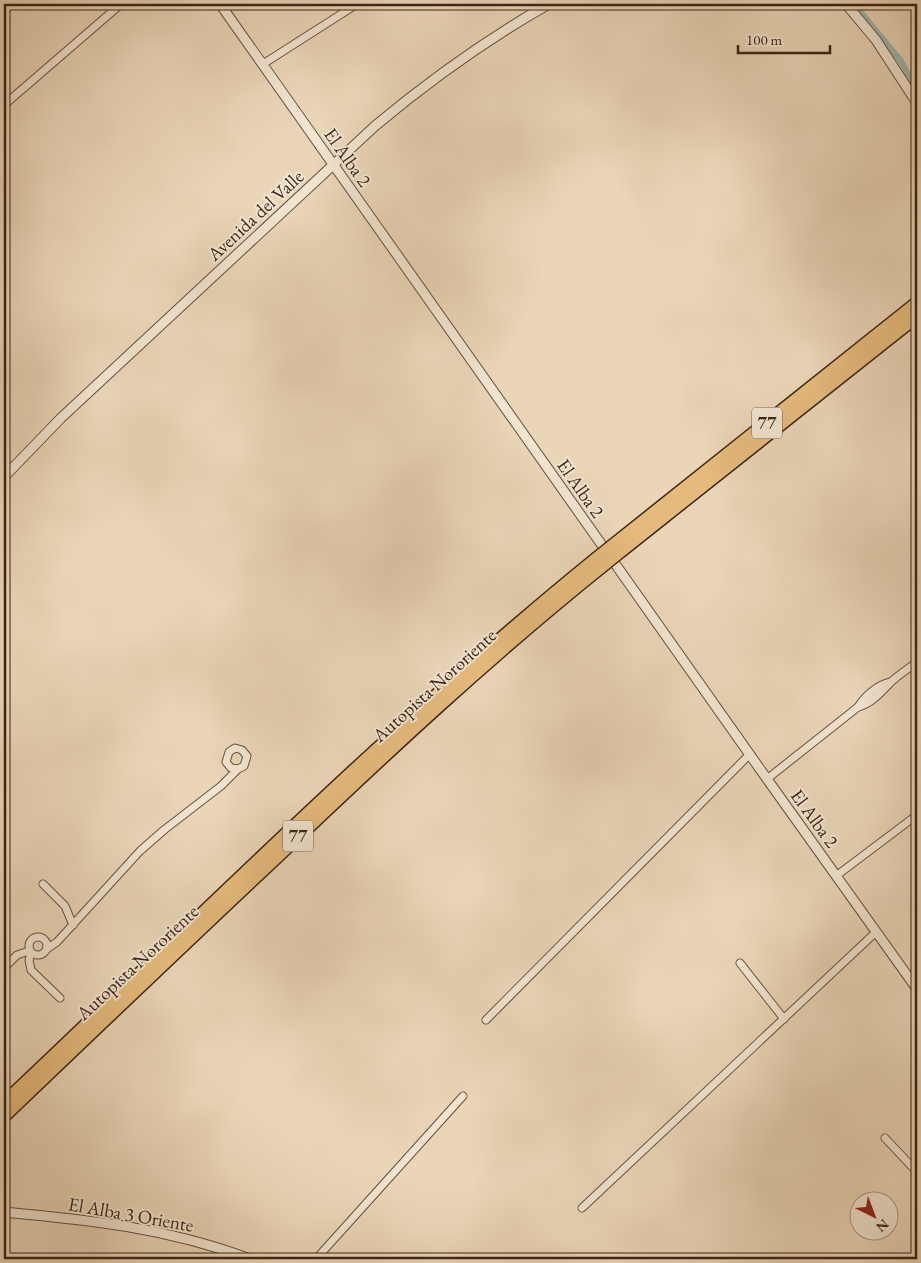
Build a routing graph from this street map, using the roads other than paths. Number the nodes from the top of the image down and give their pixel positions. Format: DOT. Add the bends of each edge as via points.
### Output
graph roads {
  1 [pos="120,4"];
  2 [pos="220,4"];
  3 [pos="357,4"];
  4 [pos="550,4"];
  5 [pos="846,4"];
  6 [pos="262,64"];
  7 [pos="917,103"];
  8 [pos="4,105"];
  9 [pos="333,164"];
  10 [pos="917,304"];
  11 [pos="917,316"];
  12 [pos="4,477"];
  13 [pos="619,546"];
  14 [pos="599,563"];
  15 [pos="917,662"];
  16 [pos="750,754"];
  17 [pos="238,769"];
  18 [pos="767,779"];
  19 [pos="917,815"];
  20 [pos="836,876"];
  21 [pos="43,884"];
  22 [pos="73,925"];
  23 [pos="876,932"];
  24 [pos="48,948"];
  25 [pos="30,952"];
  26 [pos="740,963"];
  27 [pos="4,968"];
  28 [pos="917,989"];
  29 [pos="60,998"];
  30 [pos="784,1019"];
  31 [pos="486,1020"];
  32 [pos="463,1096"];
  33 [pos="4,1103"];
  34 [pos="4,1116"];
  35 [pos="885,1138"];
  36 [pos="4,1172"];
  37 [pos="917,1172"];
  38 [pos="582,1208"];
  39 [pos="4,1212"];
  40 [pos="250,1259"];
  41 [pos="316,1259"];
  1 -- 8 [label="street"];
  2 -- 6 [label="street, El Alba 2"];
  3 -- 6 [label="street"];
  4 -- 9 [label="street, Avenida del Valle" via="434,78"];
  5 -- 7 [label="street" via="876,40"];
  6 -- 9 [label="street, El Alba 2"];
  9 -- 12 [label="street, Avenida del Valle" via="61,418"];
  9 -- 16 [label="street, El Alba 2"];
  10 -- 13 [label="highway, Autopista Nororiente / 77"];
  11 -- 13 [label="highway, Autopista Nororiente / 77"];
  13 -- 14 [label="highway, Autopista Nororiente / 77, bridge"];
  14 -- 33 [label="highway, Autopista Nororiente / 77" via="501,638 396,732"];
  14 -- 34 [label="highway, Autopista Nororiente / 77" via="402,738"];
  15 -- 18 [label="street"];
  16 -- 18 [label="street, El Alba 2"];
  16 -- 31 [label="street"];
  17 -- 22 [label="street" via="140,851"];
  18 -- 20 [label="street, El Alba 2"];
  19 -- 20 [label="street"];
  20 -- 23 [label="street, El Alba 2"];
  21 -- 22 [label="street" via="65,906"];
  22 -- 24 [label="street"];
  23 -- 28 [label="street, El Alba 2"];
  23 -- 30 [label="street"];
  24 -- 25 [label="street" via="34,955"];
  24 -- 25 [label="street" via="44,939 36,937 28,944"];
  25 -- 27 [label="street" via="17,955"];
  25 -- 29 [label="street" via="31,970"];
  26 -- 30 [label="street"];
  30 -- 38 [label="street"];
  32 -- 41 [label="street"];
  35 -- 37 [label="street"];
  36 -- 39 [label="street"];
  39 -- 40 [label="street, El Alba 3 Oriente" via="140,1228 179,1236"];
}
